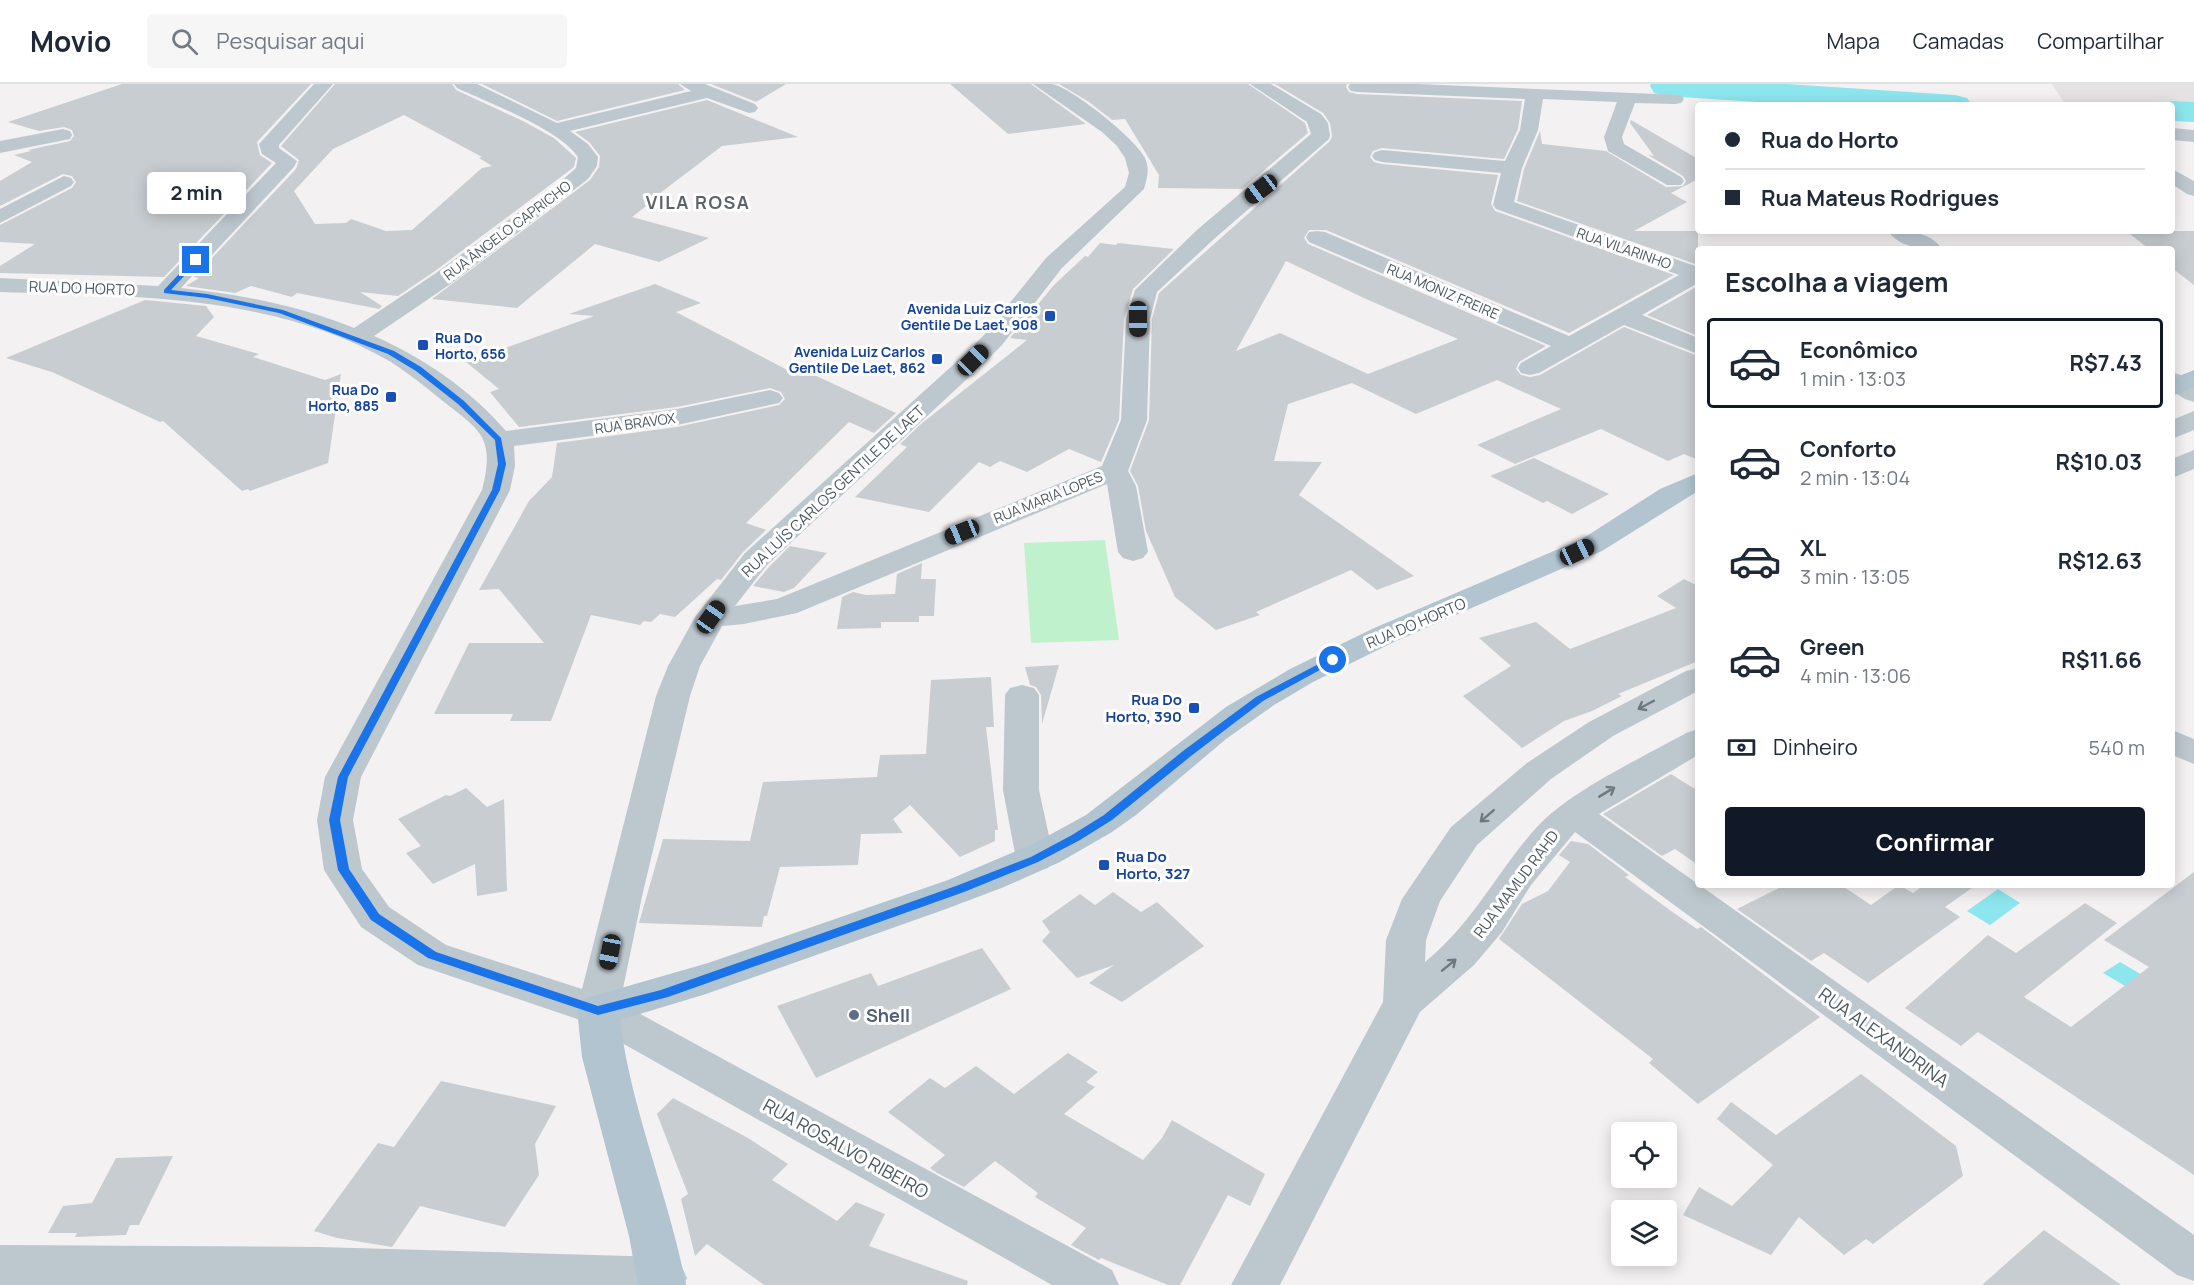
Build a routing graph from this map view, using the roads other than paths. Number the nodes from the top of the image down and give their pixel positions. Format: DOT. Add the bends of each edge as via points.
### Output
graph roads {
  1 [pos="324,84"];
  2 [pos="463,84"];
  3 [pos="689,84"];
  4 [pos="1042,84"];
  5 [pos="1259,84"];
  6 [pos="1649,84"];
  7 [pos="1357,87"];
  8 [pos="708,92"];
  9 [pos="1535,94"];
  10 [pos="1628,98"];
  11 [pos="749,108"];
  12 [pos="554,129"];
  13 [pos="2175,134"];
  14 [pos="63,135"];
  15 [pos="2194,136"];
  16 [pos="0,147"];
  17 [pos="1382,156"];
  18 [pos="1512,168"];
  19 [pos="2175,177"];
  20 [pos="1674,181"];
  21 [pos="64,182"];
  22 [pos="2194,190"];
  23 [pos="0,217"];
  24 [pos="1904,234"];
  25 [pos="1317,237"];
  26 [pos="1926,246"];
  27 [pos="1695,273"];
  28 [pos="1695,275"];
  29 [pos="0,285"];
  30 [pos="166,291"];
  31 [pos="1622,315"];
  32 [pos="356,338"];
  33 [pos="1570,345"];
  34 [pos="1695,346"];
  35 [pos="1530,368"];
  36 [pos="770,398"];
  37 [pos="2194,419"];
  38 [pos="2175,430"];
  39 [pos="498,440"];
  40 [pos="1114,471"];
  41 [pos="1695,482"];
  42 [pos="1133,552"];
  43 [pos="711,617"];
  44 [pos="1695,680"];
  45 [pos="1022,695"];
  46 [pos="1695,742"];
  47 [pos="2175,743"];
  48 [pos="2194,753"];
  49 [pos="1573,813"];
  50 [pos="1035,859"];
  51 [pos="1404,1002"];
  52 [pos="598,1010"];
  53 [pos="2194,1261"];
  54 [pos="0,1266"];
  55 [pos="663,1281"];
  56 [pos="1095,1285"];
  57 [pos="1255,1285"];
  1 -- 30 [label="street" via="269,144 272,154 287,161 284,167"];
  2 -- 12 [label="street, RUA ÂNGELO CAPRICHO"];
  3 -- 8 [label="street"];
  4 -- 43 [label="street, RUA LUÍS CARLOS GENTILE DE LAET" via="1126,143 1136,158 1140,180 1054,263 973,360 756,559"];
  5 -- 40 [label="street, RUA MARIA LOPES" via="1314,118 1321,136 1146,290 1138,319 1134,420"];
  6 -- 10 [label="street" via="1683,102"];
  7 -- 9 [label="street"];
  8 -- 11 [label="street"];
  8 -- 12 [label="street"];
  9 -- 10 [label="street"];
  9 -- 18 [label="street, RUA VILARINHO" via="1529,130"];
  10 -- 20 [label="street" via="1613,137 1615,147"];
  12 -- 32 [label="street, RUA ÂNGELO CAPRICHO" via="588,158 577,178 444,278"];
  13 -- 15 [label="street"];
  14 -- 16 [label="street"];
  17 -- 18 [label="street"];
  18 -- 27 [label="street, RUA VILARINHO" via="1502,202 1506,207"];
  19 -- 22 [label="street"];
  21 -- 23 [label="street"];
  24 -- 26 [label="street"];
  25 -- 33 [label="street, RUA MONIZ FREIRE"];
  28 -- 31 [label="street, RUA VILARINHO"];
  29 -- 30 [label="street, RUA DO HORTO"];
  30 -- 32 [label="street, RUA DO HORTO" via="247,303"];
  31 -- 33 [label="street"];
  31 -- 34 [label="street"];
  32 -- 39 [label="street, RUA DO HORTO" via="391,352 418,369 461,403"];
  33 -- 35 [label="street"];
  36 -- 39 [label="street, RUA BRAVOX" via="677,417"];
  37 -- 38 [label="street"];
  39 -- 52 [label="street" via="502,464 496,490 343,777 335,820 341,860 343,870 375,917 432,955"];
  40 -- 42 [label="street" via="1122,486"];
  40 -- 43 [label="street, RUA MARIA LOPES" via="786,606"];
  41 -- 50 [label="main road, RUA DO HORTO" via="1663,498 1597,543 1367,643 1259,699 1108,818"];
  43 -- 52 [label="street, RUA LUÍS CARLOS GENTILE DE LAET" via="690,654 674,695 618,914"];
  44 -- 51 [label="street, RUA MAMUD RAHD, one-way" via="1602,729 1539,771 1464,836 1421,899 1406,940"];
  45 -- 50 [label="street" via="1021,790"];
  49 -- 46 [label="street, RUA MAMUD RAHD, one-way"];
  47 -- 48 [label="street"];
  51 -- 49 [label="street, RUA MAMUD RAHD, one-way" via="1460,955 1549,837"];
  49 -- 53 [label="street, RUA ALEXANDRINA"];
  50 -- 52 [label="main road, RUA DO HORTO" via="720,974"];
  51 -- 57 [label="street, RUA MAMUD RAHD"];
  52 -- 55 [label="main road, RUA LUÍS CARLOS GENTILE DE LAET" via="603,1057"];
  52 -- 56 [label="street, RUA ROSALVO RIBEIRO"];
  54 -- 55 [label="street" via="320,1268"];
}
